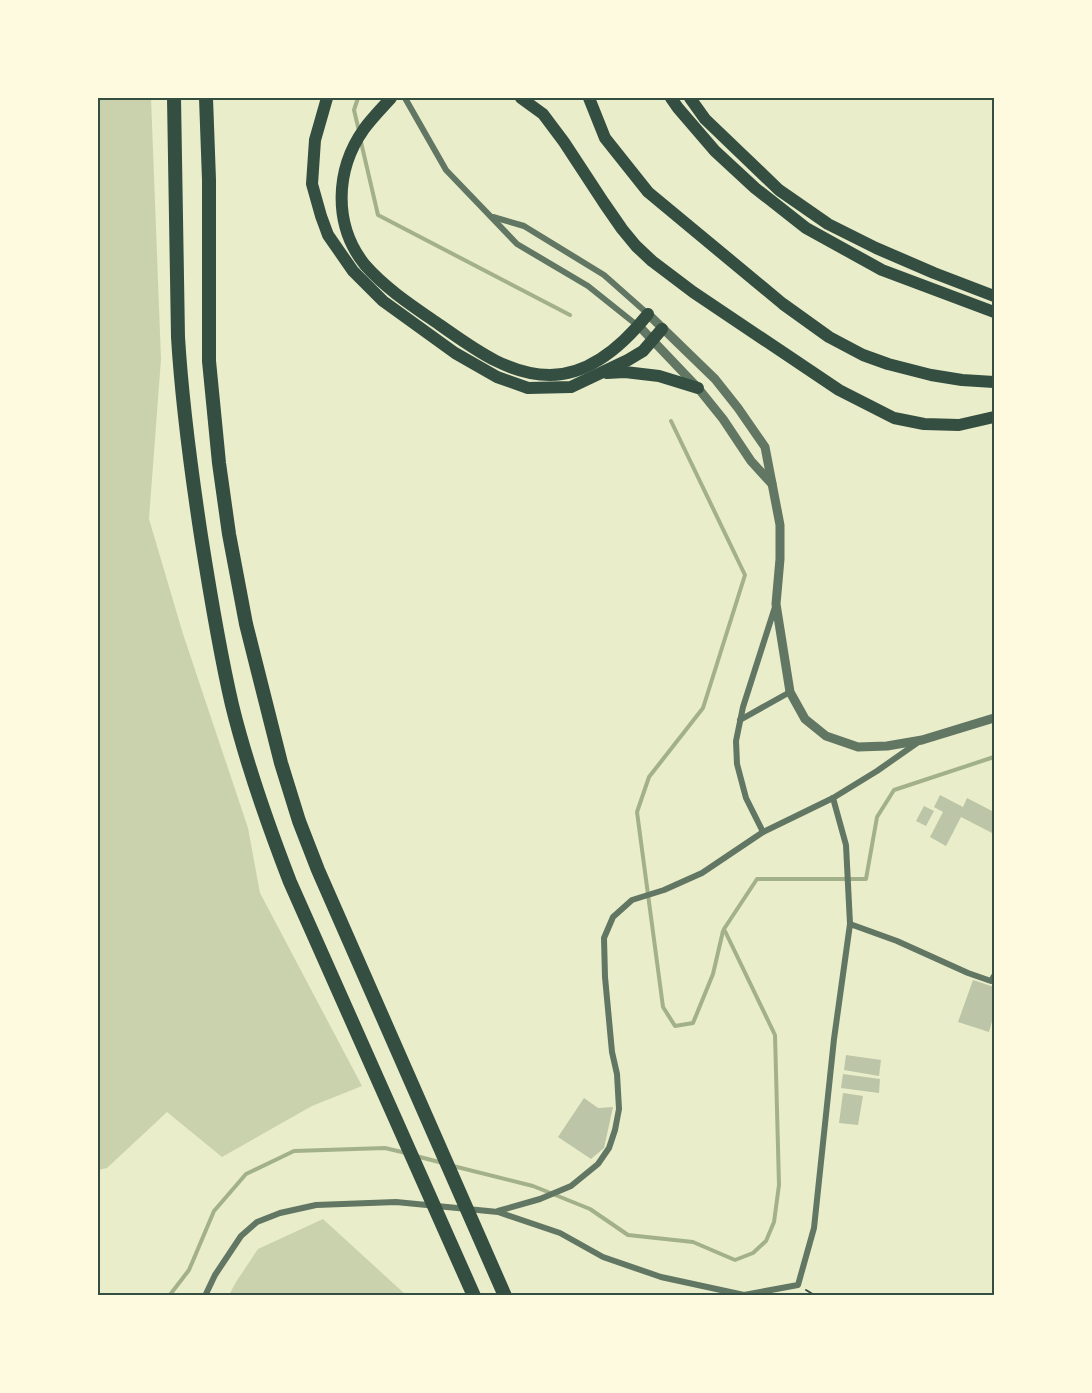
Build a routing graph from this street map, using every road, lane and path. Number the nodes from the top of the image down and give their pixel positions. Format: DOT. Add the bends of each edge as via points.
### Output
graph roads {
  1 [pos="174,98"];
  2 [pos="206,98"];
  3 [pos="327,98"];
  4 [pos="391,98"];
  5 [pos="405,98"];
  6 [pos="521,98"];
  7 [pos="589,98"];
  8 [pos="671,98"];
  9 [pos="690,98"];
  10 [pos="492,217"];
  11 [pos="994,296"];
  12 [pos="994,312"];
  13 [pos="648,314"];
  14 [pos="639,326"];
  15 [pos="662,329"];
  16 [pos="653,341"];
  17 [pos="600,374"];
  18 [pos="994,382"];
  19 [pos="698,388"];
  20 [pos="994,417"];
  21 [pos="773,485"];
  22 [pos="776,604"];
  23 [pos="790,692"];
  24 [pos="994,718"];
  25 [pos="740,720"];
  26 [pos="922,740"];
  27 [pos="833,798"];
  28 [pos="763,832"];
  29 [pos="850,924"];
  30 [pos="994,976"];
  31 [pos="498,1212"];
  32 [pos="798,1285"];
  33 [pos="205,1296"];
  34 [pos="474,1296"];
  35 [pos="505,1296"];
  36 [pos="816,1296"];
  1 -- 34 [label="highway" via="180,369 216,631 233,707 251,773 290,882"];
  2 -- 35 [label="highway" via="209,361 219,463 246,624 299,821"];
  3 -- 17 [label="highway" via="315,140 312,184 328,235 353,271 383,302 455,353 496,377 528,388 571,387"];
  4 -- 14 [label="highway" via="364,128 351,152 344,172 341,207 350,240 365,264 392,291 457,337 514,370 551,375 594,364"];
  5 -- 10 [label="street" via="446,170"];
  6 -- 20 [label="highway" via="543,114 636,246 693,292 839,390 894,418 959,425"];
  7 -- 18 [label="highway" via="605,138 648,192 783,304 829,337 888,364 931,375"];
  8 -- 12 [label="highway" via="715,151 806,228 882,270"];
  9 -- 11 [label="highway" via="705,119 779,190 828,224"];
  10 -- 13 [label="street" via="524,226 604,275"];
  10 -- 14 [label="street" via="517,244 588,286"];
  13 -- 14 [label="highway"];
  13 -- 15 [label="street"];
  14 -- 16 [label="street"];
  15 -- 16 [label="highway"];
  15 -- 21 [label="street" via="738,408 765,447"];
  16 -- 17 [label="highway" via="643,351"];
  16 -- 19 [label="street"];
  17 -- 19 [label="highway" via="659,375"];
  19 -- 21 [label="street"];
  21 -- 22 [label="street" via="780,525"];
  22 -- 23 [label="street"];
  22 -- 25 [label="street"];
  23 -- 25 [label="street"];
  23 -- 26 [label="street" via="805,719 826,736 858,747"];
  24 -- 26 [label="street"];
  25 -- 28 [label="street" via="737,764 746,798"];
  26 -- 27 [label="street"];
  27 -- 28 [label="street"];
  27 -- 29 [label="street" via="846,845"];
  28 -- 31 [label="street" via="702,873 632,900 613,916 604,939 605,977 619,1109 609,1148 598,1164 571,1186"];
  29 -- 30 [label="street" via="968,973 991,981"];
  29 -- 32 [label="street" via="814,1228"];
  31 -- 32 [label="street" via="560,1233 603,1257 661,1276 744,1295"];
  31 -- 33 [label="street" via="396,1202 316,1205 280,1213 257,1222 241,1236"];
  32 -- 36 [label="path"];
}
